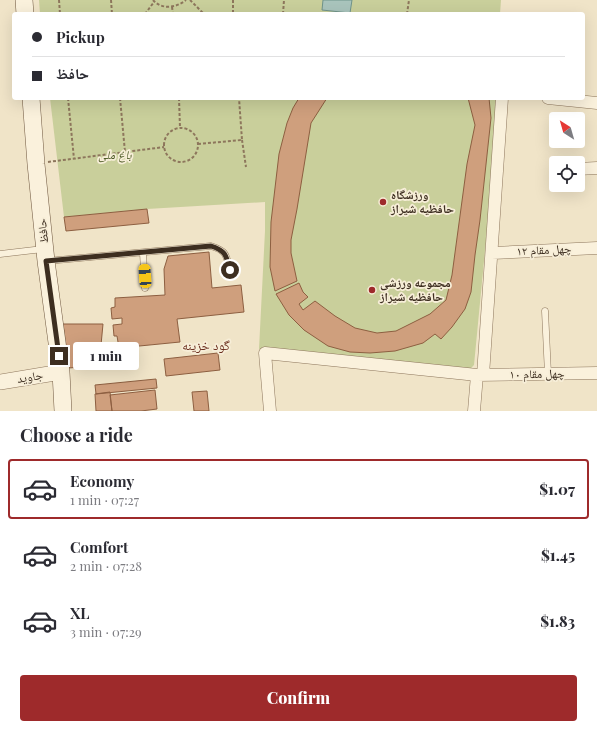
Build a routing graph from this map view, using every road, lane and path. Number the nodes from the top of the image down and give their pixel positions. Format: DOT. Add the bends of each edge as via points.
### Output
graph roads {
  1 [pos="24,0"];
  2 [pos="59,0"];
  3 [pos="111,0"];
  4 [pos="186,0"];
  5 [pos="190,0"];
  6 [pos="233,0"];
  7 [pos="284,0"];
  8 [pos="409,0"];
  9 [pos="154,1"];
  10 [pos="172,7"];
  11 [pos="25,12"];
  12 [pos="60,12"];
  13 [pos="112,12"];
  14 [pos="146,12"];
  15 [pos="173,12"];
  16 [pos="202,12"];
  17 [pos="233,12"];
  18 [pos="283,12"];
  19 [pos="407,12"];
  20 [pos="32,100"];
  21 [pos="68,100"];
  22 [pos="120,100"];
  23 [pos="178,100"];
  24 [pos="239,100"];
  25 [pos="502,100"];
  26 [pos="568,100"];
  27 [pos="597,103"];
  28 [pos="180,128"];
  29 [pos="242,140"];
  30 [pos="198,144"];
  31 [pos="164,147"];
  32 [pos="125,152"];
  33 [pos="74,159"];
  34 [pos="36,164"];
  35 [pos="246,167"];
  36 [pos="597,168"];
  37 [pos="585,169"];
  38 [pos="597,248"];
  39 [pos="143,253"];
  40 [pos="492,253"];
  41 [pos="0,254"];
  42 [pos="45,255"];
  43 [pos="230,270"];
  44 [pos="146,288"];
  45 [pos="545,311"];
  46 [pos="61,372"];
  47 [pos="597,373"];
  48 [pos="548,374"];
  49 [pos="480,375"];
  50 [pos="0,382"];
  51 [pos="63,411"];
  52 [pos="270,411"];
  53 [pos="474,411"];
  1 -- 11 [label="main road"];
  2 -- 12 [label="path"];
  3 -- 13 [label="path"];
  4 -- 10 [label="path"];
  5 -- 16 [label="path"];
  6 -- 17 [label="path"];
  7 -- 18 [label="path"];
  8 -- 19 [label="path"];
  9 -- 10 [label="path" via="165,7"];
  9 -- 14 [label="path"];
  10 -- 15 [label="path"];
  20 -- 34 [label="main road, حافظ"];
  21 -- 33 [label="path"];
  22 -- 32 [label="path"];
  23 -- 28 [label="path"];
  24 -- 29 [label="path"];
  25 -- 40 [label="street"];
  26 -- 27 [label="street"];
  28 -- 30 [label="path" via="193,133"];
  28 -- 31 [label="path" via="166,136"];
  29 -- 30 [label="path"];
  29 -- 35 [label="path"];
  30 -- 31 [label="path" via="194,156 178,162 166,154"];
  31 -- 32 [label="path"];
  32 -- 33 [label="path"];
  33 -- 34 [label="path"];
  34 -- 42 [label="main road, حافظ"];
  36 -- 37 [label="street"];
  38 -- 40 [label="street, چهل مقام ۱۲"];
  39 -- 42 [label="lane"];
  39 -- 43 [label="lane" via="211,246 221,249"];
  39 -- 44 [label="lane"];
  40 -- 49 [label="street"];
  41 -- 42 [label="lane"];
  42 -- 46 [label="main road, حافظ"];
  45 -- 48 [label="lane"];
  46 -- 50 [label="street, جاوید"];
  46 -- 51 [label="main road, حافظ"];
  47 -- 48 [label="street, چهل مقام ۱۰"];
  48 -- 49 [label="street, چهل مقام ۱۰"];
  49 -- 52 [label="street, چهل مقام ۱۰" via="265,353"];
  49 -- 53 [label="street"];
}
